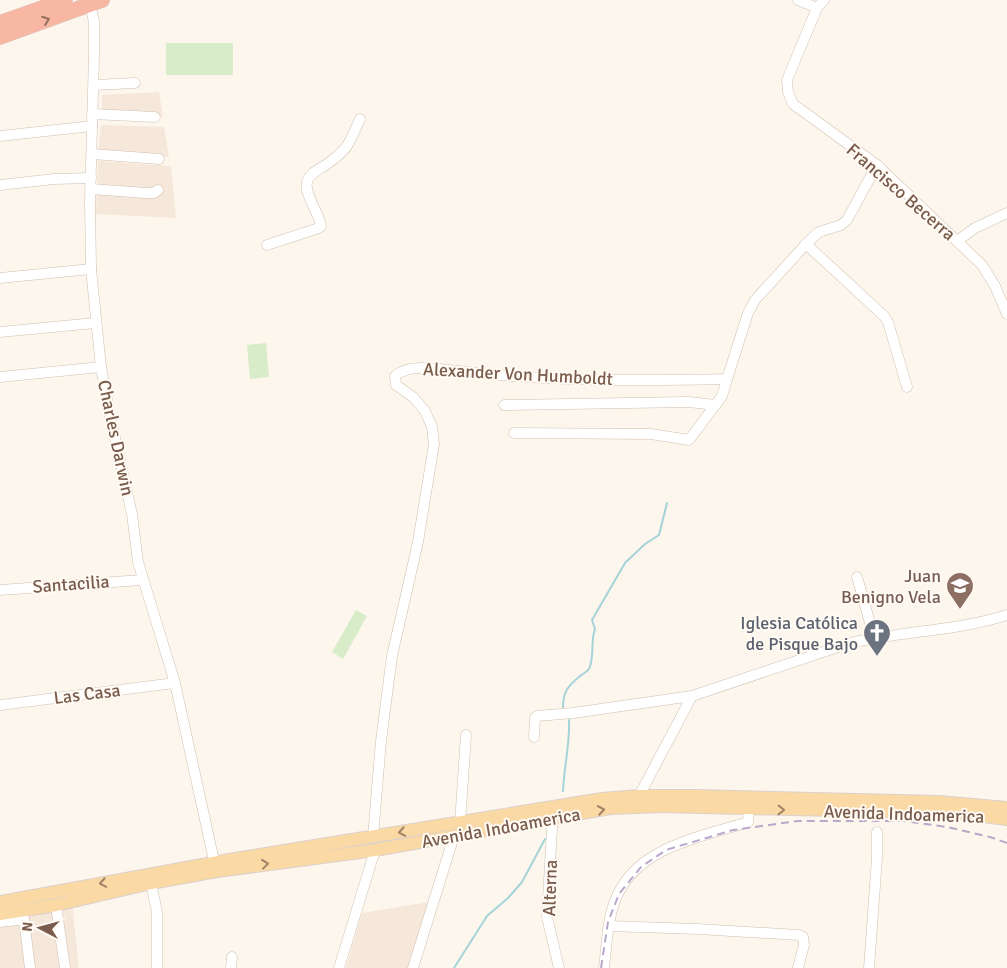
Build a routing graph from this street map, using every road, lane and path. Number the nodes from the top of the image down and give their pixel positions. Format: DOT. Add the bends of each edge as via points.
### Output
graph roads {
  1 [pos="65,0"];
  2 [pos="798,0"];
  3 [pos="96,2"];
  4 [pos="821,4"];
  5 [pos="3,29"];
  6 [pos="135,83"];
  7 [pos="94,85"];
  8 [pos="92,114"];
  9 [pos="156,118"];
  10 [pos="360,119"];
  11 [pos="92,126"];
  12 [pos="0,136"];
  13 [pos="92,154"];
  14 [pos="159,159"];
  15 [pos="877,166"];
  16 [pos="91,178"];
  17 [pos="0,184"];
  18 [pos="91,189"];
  19 [pos="158,190"];
  20 [pos="1007,213"];
  21 [pos="957,241"];
  22 [pos="806,244"];
  23 [pos="267,246"];
  24 [pos="91,269"];
  25 [pos="0,278"];
  26 [pos="1007,314"];
  27 [pos="95,323"];
  28 [pos="0,332"];
  29 [pos="101,367"];
  30 [pos="0,377"];
  31 [pos="727,379"];
  32 [pos="907,387"];
  33 [pos="504,405"];
  34 [pos="716,405"];
  35 [pos="514,433"];
  36 [pos="857,578"];
  37 [pos="142,580"];
  38 [pos="0,590"];
  39 [pos="1007,615"];
  40 [pos="874,638"];
  41 [pos="175,683"];
  42 [pos="692,696"];
  43 [pos="0,705"];
  44 [pos="466,735"];
  45 [pos="534,737"];
  46 [pos="639,801"];
  47 [pos="695,802"];
  48 [pos="1007,808"];
  49 [pos="749,809"];
  50 [pos="553,813"];
  51 [pos="1007,819"];
  52 [pos="460,823"];
  53 [pos="877,832"];
  54 [pos="454,836"];
  55 [pos="374,844"];
  56 [pos="220,866"];
  57 [pos="152,883"];
  58 [pos="0,902"];
  59 [pos="56,904"];
  60 [pos="0,914"];
  61 [pos="0,922"];
  62 [pos="609,926"];
  63 [pos="232,957"];
  64 [pos="30,968"];
  65 [pos="65,968"];
  66 [pos="157,968"];
  67 [pos="231,968"];
  68 [pos="339,968"];
  69 [pos="413,968"];
  70 [pos="559,968"];
  71 [pos="604,968"];
  72 [pos="798,968"];
  73 [pos="869,968"];
  1 -- 5 [label="highway"];
  2 -- 4 [label="street"];
  5 -- 3 [label="highway, one-way"];
  3 -- 7 [label="street, Charles Darwin"];
  4 -- 15 [label="street, Francisco Becerra" via="787,80 788,92 793,104"];
  6 -- 7 [label="street"];
  7 -- 8 [label="street, Charles Darwin"];
  8 -- 9 [label="street"];
  8 -- 11 [label="street, Charles Darwin"];
  10 -- 23 [label="street" via="347,148 311,174 307,181 321,226"];
  11 -- 12 [label="street"];
  11 -- 13 [label="street, Charles Darwin"];
  13 -- 14 [label="street"];
  13 -- 16 [label="street, Charles Darwin"];
  15 -- 21 [label="street, Francisco Becerra"];
  15 -- 22 [label="street" via="847,220 819,232"];
  16 -- 17 [label="street"];
  16 -- 18 [label="street, Charles Darwin"];
  18 -- 19 [label="street" via="146,193"];
  18 -- 24 [label="street, Charles Darwin"];
  20 -- 21 [label="street" via="975,228"];
  21 -- 26 [label="street, Francisco Becerra" via="982,265"];
  22 -- 31 [label="street" via="750,306"];
  22 -- 32 [label="street" via="884,316"];
  24 -- 25 [label="street"];
  24 -- 27 [label="street, Charles Darwin"];
  27 -- 28 [label="street"];
  27 -- 29 [label="street, Charles Darwin"];
  29 -- 30 [label="street"];
  29 -- 37 [label="street, Charles Darwin" via="132,514"];
  31 -- 34 [label="street"];
  31 -- 55 [label="street, Alexander Von Humboldt" via="502,376 430,368 405,370 395,376 396,385 425,411 432,427 434,444 418,542 392,656 381,740"];
  33 -- 34 [label="street" via="689,402"];
  34 -- 35 [label="street" via="689,440 651,434"];
  36 -- 40 [label="street"];
  37 -- 38 [label="street, Santacilia"];
  37 -- 41 [label="street, Charles Darwin"];
  39 -- 40 [label="street"];
  40 -- 42 [label="street" via="850,643"];
  41 -- 43 [label="street, Las Casa"];
  41 -- 56 [label="street, Charles Darwin"];
  42 -- 45 [label="street" via="537,716"];
  42 -- 46 [label="street"];
  44 -- 52 [label="street"];
  46 -- 47 [label="main road, Avenida Indoamerica"];
  46 -- 50 [label="main road, Avenida Indoamerica" via="572,802"];
  47 -- 48 [label="main road, Avenida Indoamerica" via="939,802"];
  47 -- 49 [label="main road, Avenida Indoamerica"];
  49 -- 51 [label="main road, Avenida Indoamerica, one-way" via="962,813"];
  49 -- 62 [label="street" via="748,822 673,846 639,867 617,896"];
  50 -- 52 [label="main road, Avenida Indoamerica"];
  50 -- 54 [label="main road, Avenida Indoamerica"];
  50 -- 70 [label="street, Alterna" via="546,911"];
  52 -- 55 [label="main road, Avenida Indoamerica, one-way"];
  53 -- 73 [label="street"];
  54 -- 55 [label="main road, Avenida Indoamerica"];
  54 -- 69 [label="street"];
  55 -- 56 [label="main road, Avenida Indoamerica"];
  55 -- 68 [label="street"];
  56 -- 57 [label="main road, Avenida Indoamerica"];
  56 -- 58 [label="main road, Avenida Indoamerica, one-way"];
  57 -- 59 [label="main road, Avenida Indoamerica"];
  57 -- 66 [label="street" via="157,912"];
  59 -- 60 [label="main road, Avenida Indoamerica"];
  59 -- 65 [label="street"];
  61 -- 64 [label="street" via="24,919"];
  62 -- 71 [label="street"];
  62 -- 72 [label="street" via="799,935 804,945"];
  63 -- 67 [label="street"];
}
